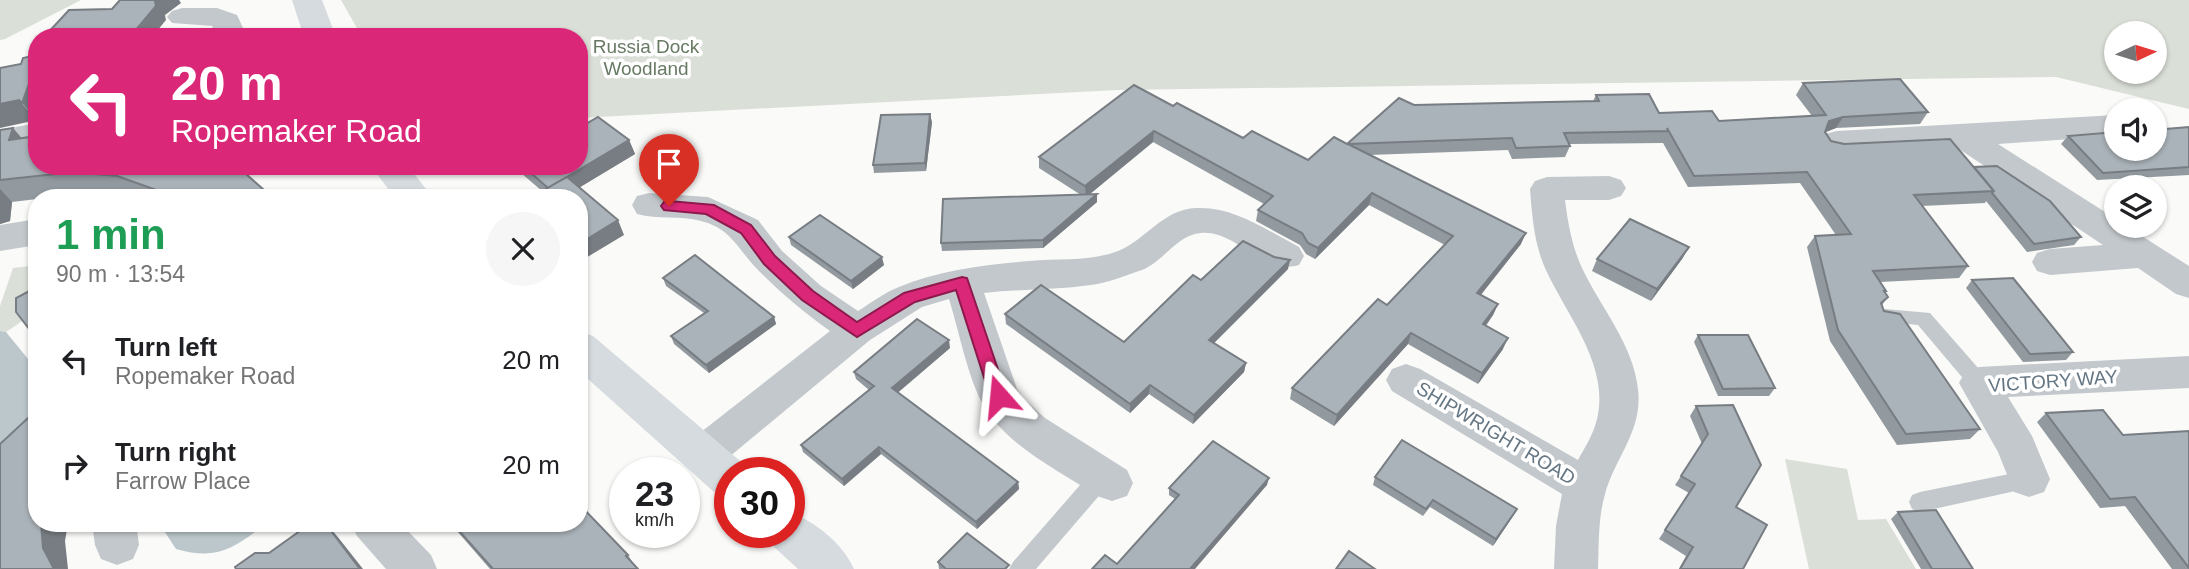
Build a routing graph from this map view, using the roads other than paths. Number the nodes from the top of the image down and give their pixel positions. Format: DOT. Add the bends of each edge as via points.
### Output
graph roads {
  1 [pos="307,0"];
  2 [pos="182,17"];
  3 [pos="228,28"];
  4 [pos="317,28"];
  5 [pos="2104,126"];
  6 [pos="28,136"];
  7 [pos="1962,136"];
  8 [pos="0,141"];
  9 [pos="1837,142"];
  10 [pos="396,175"];
  11 [pos="1609,188"];
  12 [pos="407,189"];
  13 [pos="649,205"];
  14 [pos="28,233"];
  15 [pos="0,238"];
  16 [pos="1286,256"];
  17 [pos="2050,262"];
  18 [pos="2171,265"];
  19 [pos="962,282"];
  20 [pos="1885,316"];
  21 [pos="857,330"];
  22 [pos="588,355"];
  23 [pos="2189,372"];
  24 [pos="1406,380"];
  25 [pos="1979,383"];
  26 [pos="726,457"];
  27 [pos="714,465"];
  28 [pos="2029,479"];
  29 [pos="1107,480"];
  30 [pos="1586,486"];
  31 [pos="1920,502"];
  32 [pos="380,532"];
  33 [pos="805,546"];
  34 [pos="415,569"];
  35 [pos="831,569"];
  36 [pos="1021,569"];
  37 [pos="1576,569"];
  1 -- 4 [label="main road"];
  2 -- 3 [label="street" via="217,17 227,20"];
  5 -- 7 [label="street"];
  6 -- 8 [label="street"];
  7 -- 9 [label="street"];
  7 -- 18 [label="street"];
  10 -- 12 [label="main road"];
  11 -- 30 [label="street, SHIPWRIGHT ROAD" via="1548,189 1552,238 1599,331 1614,370 1619,405 1611,441"];
  13 -- 21 [label="street" via="708,209 746,229 769,260 808,296"];
  14 -- 15 [label="street"];
  16 -- 19 [label="street" via="1220,221 1194,220 1172,229 1133,259 1093,272"];
  17 -- 18 [label="street"];
  19 -- 21 [label="street" via="910,297"];
  19 -- 29 [label="street" via="999,396 1031,430"];
  20 -- 25 [label="lane" via="1923,318"];
  21 -- 26 [label="street"];
  22 -- 27 [label="main road"];
  23 -- 25 [label="street, VICTORY WAY"];
  24 -- 30 [label="street, SHIPWRIGHT ROAD"];
  25 -- 28 [label="street, VICTORY WAY" via="2017,448"];
  28 -- 31 [label="lane"];
  29 -- 36 [label="lane"];
  30 -- 37 [label="street, SHIPWRIGHT ROAD" via="1577,527"];
  32 -- 34 [label="street"];
  33 -- 35 [label="main road"];
}
